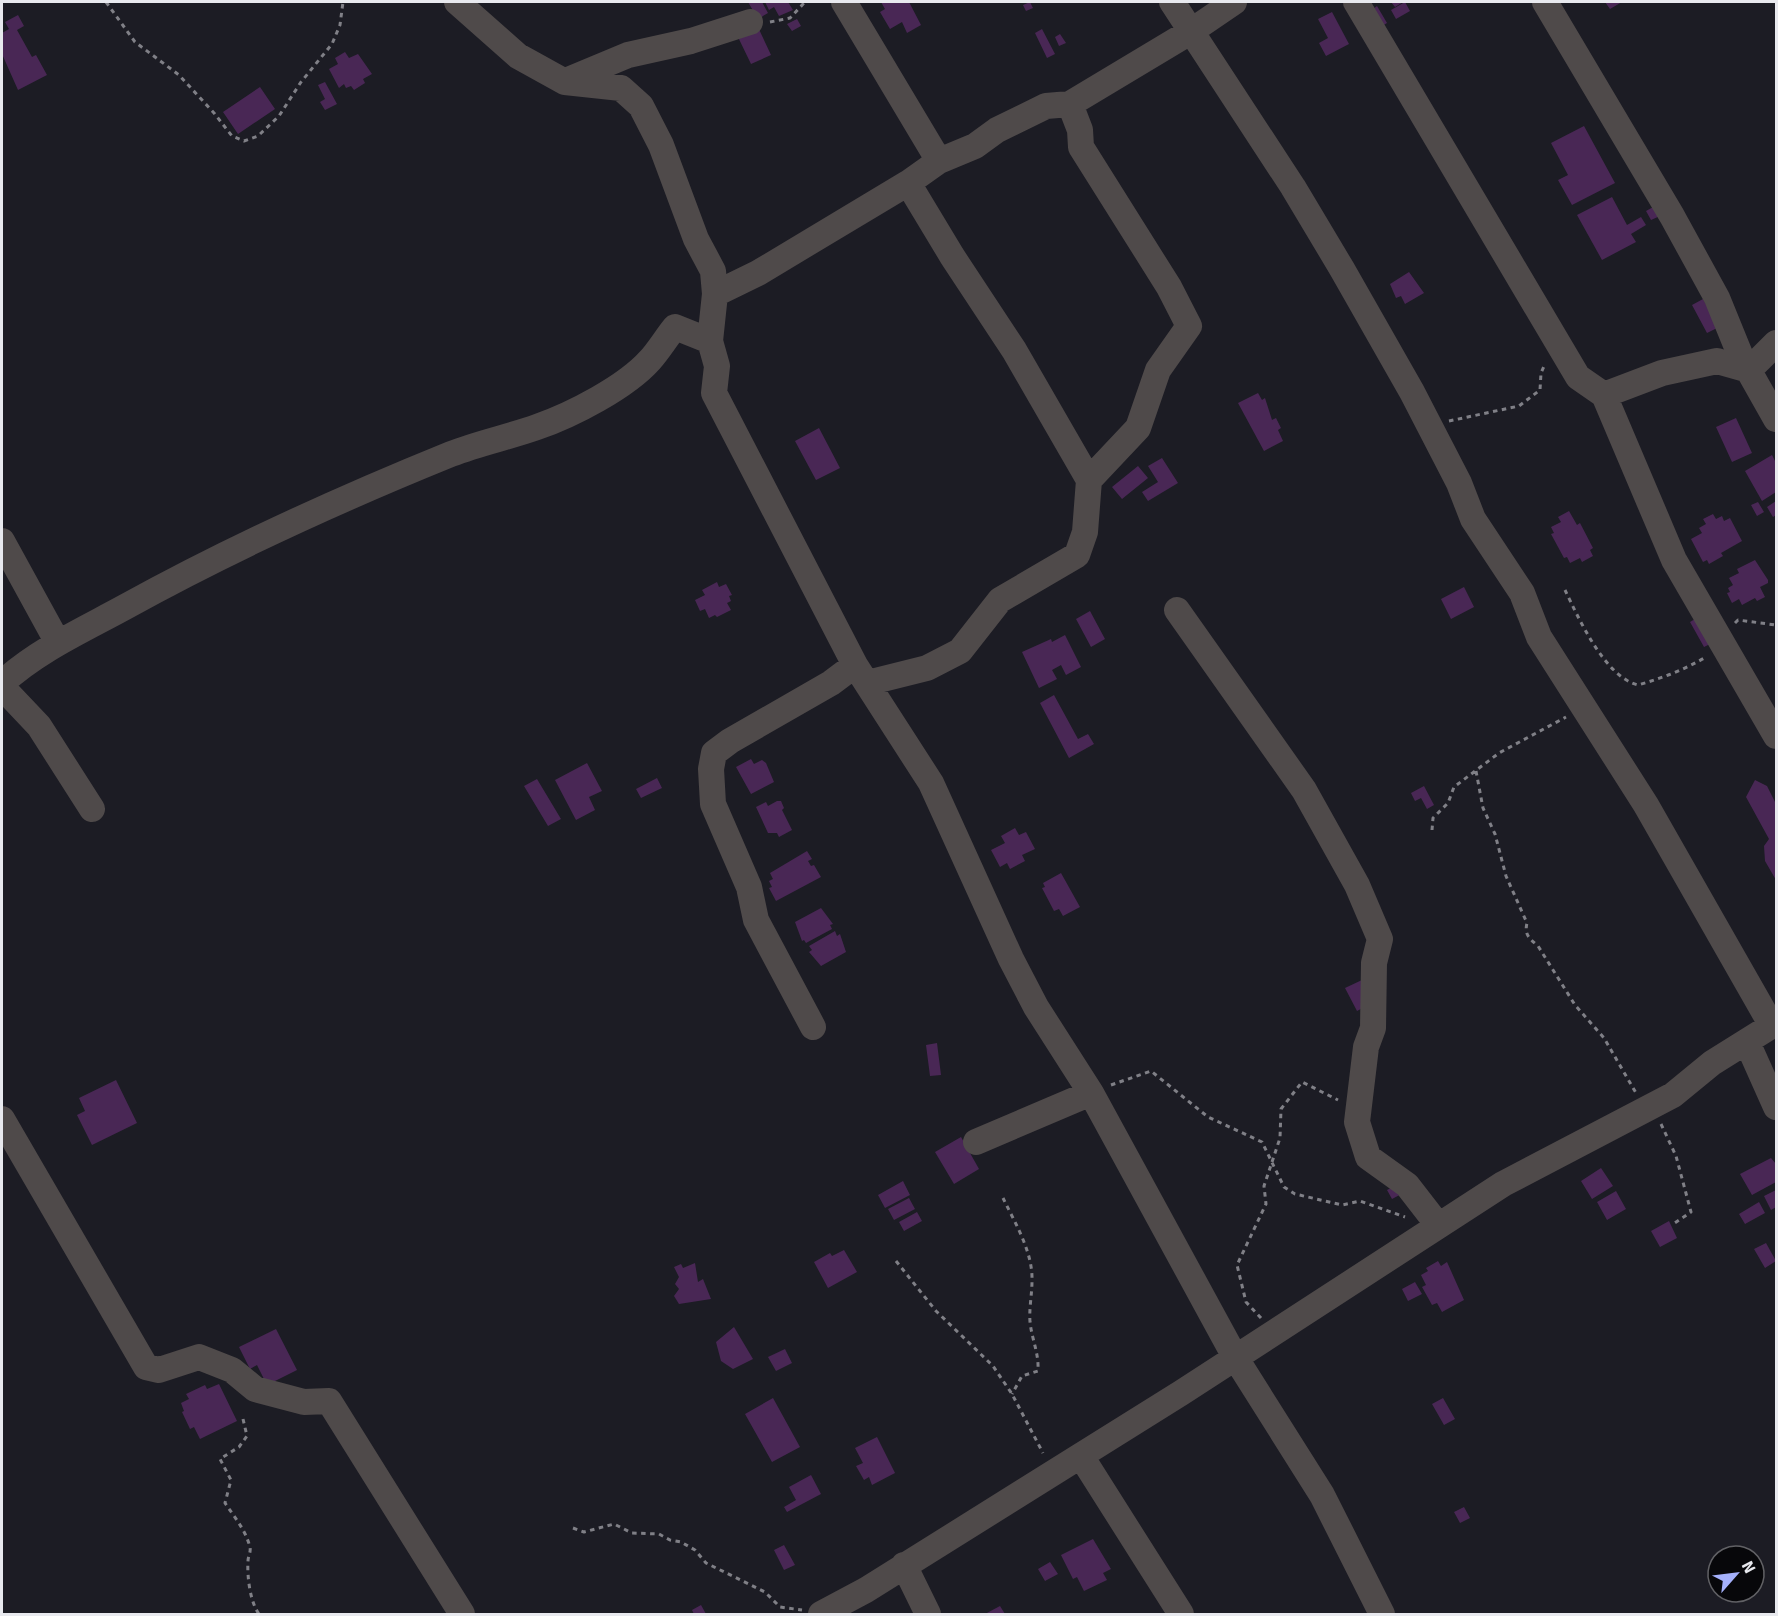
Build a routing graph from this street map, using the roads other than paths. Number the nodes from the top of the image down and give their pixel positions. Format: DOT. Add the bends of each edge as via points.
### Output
graph roads {
  1 [pos="457,2"];
  2 [pos="844,2"];
  3 [pos="1172,2"];
  4 [pos="1234,2"];
  5 [pos="1356,2"];
  6 [pos="1545,2"];
  7 [pos="750,22"];
  8 [pos="1190,32"];
  9 [pos="565,82"];
  10 [pos="1070,104"];
  11 [pos="939,161"];
  12 [pos="908,183"];
  13 [pos="715,294"];
  14 [pos="710,341"];
  15 [pos="1776,343"];
  16 [pos="1749,370"];
  17 [pos="1604,395"];
  18 [pos="1776,419"];
  19 [pos="1089,480"];
  20 [pos="2,541"];
  21 [pos="1176,610"];
  22 [pos="58,643"];
  23 [pos="861,674"];
  24 [pos="2,685"];
  25 [pos="1776,736"];
  26 [pos="92,809"];
  27 [pos="1774,1025"];
  28 [pos="813,1027"];
  29 [pos="1747,1042"];
  30 [pos="1091,1093"];
  31 [pos="1776,1107"];
  32 [pos="2,1119"];
  33 [pos="976,1142"];
  34 [pos="1438,1225"];
  35 [pos="1235,1357"];
  36 [pos="1081,1456"];
  37 [pos="904,1565"];
  38 [pos="462,1614"];
  39 [pos="821,1614"];
  40 [pos="928,1614"];
  41 [pos="1181,1614"];
  42 [pos="1383,1614"];
  1 -- 9 [label="street" via="518,56"];
  2 -- 11 [label="street"];
  3 -- 8 [label="street"];
  4 -- 8 [label="street"];
  5 -- 17 [label="street" via="1578,377"];
  6 -- 16 [label="street" via="1672,216 1717,298"];
  7 -- 9 [label="street" via="628,55"];
  8 -- 10 [label="street"];
  8 -- 27 [label="street" via="1293,187 1342,269 1459,483 1473,519 1522,593 1539,637 1646,805"];
  9 -- 13 [label="street" via="621,88 641,106 713,271"];
  10 -- 11 [label="street" via="1046,106 997,130 975,146"];
  10 -- 19 [label="street" via="1082,147 1189,326 1158,370 1138,428"];
  11 -- 12 [label="street"];
  12 -- 13 [label="street" via="758,273"];
  12 -- 19 [label="street" via="1014,350"];
  13 -- 14 [label="street"];
  14 -- 22 [label="street" via="675,327 649,361 580,408 540,426 449,455 265,536 177,578"];
  14 -- 23 [label="street" via="717,366 714,393"];
  15 -- 16 [label="street"];
  16 -- 17 [label="street" via="1717,361 1662,373"];
  16 -- 18 [label="street"];
  17 -- 25 [label="street" via="1674,560"];
  19 -- 23 [label="street" via="1085,532 1077,555 1000,600 960,651 927,668"];
  20 -- 22 [label="street"];
  21 -- 34 [label="street" via="1304,790 1358,885 1380,939 1374,963 1373,1028 1366,1047 1358,1132 1368,1157 1407,1185"];
  22 -- 24 [label="street" via="30,659"];
  23 -- 28 [label="street" via="831,682 730,741 714,753 711,769 713,804 749,887 756,920"];
  23 -- 30 [label="street" via="931,783 1011,959 1036,1007"];
  24 -- 26 [label="street" via="39,726"];
  27 -- 29 [label="street"];
  29 -- 31 [label="street"];
  29 -- 34 [label="street" via="1712,1063 1660,1109 1503,1184"];
  30 -- 33 [label="street"];
  30 -- 35 [label="street"];
  32 -- 38 [label="street" via="146,1367 159,1370 199,1357 232,1371 255,1389 304,1402 329,1401"];
  34 -- 35 [label="street"];
  35 -- 36 [label="street"];
  35 -- 42 [label="street" via="1322,1495"];
  36 -- 37 [label="street"];
  36 -- 41 [label="street"];
  37 -- 39 [label="street"];
  37 -- 40 [label="street"];
}
